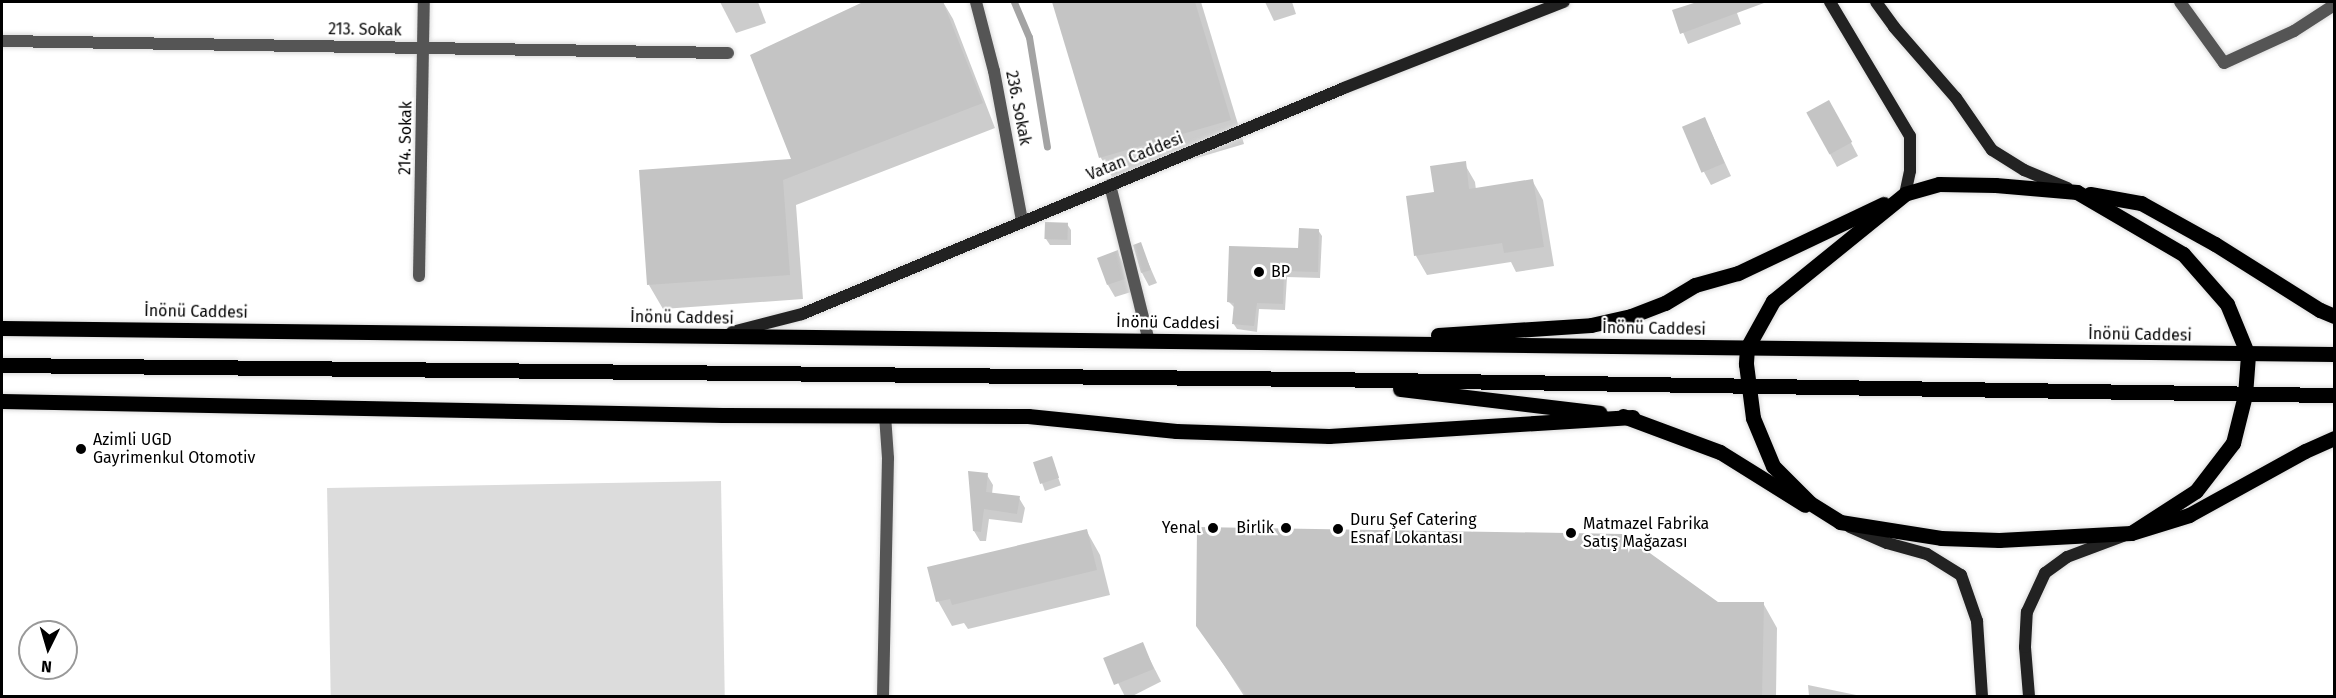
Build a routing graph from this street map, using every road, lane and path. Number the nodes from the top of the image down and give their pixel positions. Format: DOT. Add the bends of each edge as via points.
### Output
graph roads {
  1 [pos="424,2"];
  2 [pos="976,2"];
  3 [pos="1564,2"];
  4 [pos="1830,2"];
  5 [pos="1876,2"];
  6 [pos="2180,2"];
  7 [pos="2334,5"];
  8 [pos="2,40"];
  9 [pos="424,48"];
  10 [pos="728,53"];
  11 [pos="1110,185"];
  12 [pos="2077,192"];
  13 [pos="1905,194"];
  14 [pos="1022,221"];
  15 [pos="419,276"];
  16 [pos="2334,316"];
  17 [pos="2,328"];
  18 [pos="717,336"];
  19 [pos="1149,341"];
  20 [pos="1323,343"];
  21 [pos="1747,348"];
  22 [pos="2334,354"];
  23 [pos="2248,355"];
  24 [pos="2,364"];
  25 [pos="1323,379"];
  26 [pos="1749,385"];
  27 [pos="2245,395"];
  28 [pos="2334,395"];
  29 [pos="2,401"];
  30 [pos="885,415"];
  31 [pos="1632,417"];
  32 [pos="2334,438"];
  33 [pos="1840,522"];
  34 [pos="2131,534"];
  35 [pos="883,696"];
  36 [pos="1982,696"];
  37 [pos="2029,696"];
  1 -- 9 [label="street, 214. Sokak"];
  2 -- 14 [label="street, 236. Sokak" via="994,70"];
  3 -- 11 [label="main road, Vatan Caddesi"];
  4 -- 13 [label="main road" via="1910,136 1910,171"];
  5 -- 12 [label="main road" via="1956,98 1992,150 2024,170"];
  6 -- 7 [label="street" via="2224,63 2294,31"];
  8 -- 9 [label="street, 213. Sokak"];
  9 -- 10 [label="street, 213. Sokak"];
  9 -- 15 [label="street, 214. Sokak"];
  11 -- 14 [label="main road, Vatan Caddesi"];
  11 -- 19 [label="street"];
  12 -- 13 [label="main road" via="1939,184"];
  12 -- 16 [label="main road" via="2141,203"];
  12 -- 23 [label="main road" via="2182,254 2227,304"];
  13 -- 20 [label="main road" via="1738,273 1695,285 1665,303 1631,316 1590,325"];
  13 -- 21 [label="main road" via="1773,301"];
  14 -- 18 [label="main road, Vatan Caddesi" via="802,314"];
  17 -- 18 [label="main road, İnönü Caddesi"];
  18 -- 19 [label="main road, İnönü Caddesi"];
  19 -- 20 [label="main road, İnönü Caddesi"];
  20 -- 21 [label="main road, İnönü Caddesi"];
  21 -- 23 [label="main road, İnönü Caddesi"];
  21 -- 26 [label="main road"];
  22 -- 23 [label="main road, İnönü Caddesi"];
  23 -- 27 [label="main road"];
  24 -- 25 [label="main road"];
  25 -- 26 [label="main road"];
  25 -- 31 [label="main road"];
  26 -- 27 [label="main road"];
  26 -- 33 [label="main road" via="1753,418 1773,466 1810,503"];
  27 -- 28 [label="main road"];
  27 -- 34 [label="main road" via="2233,443 2196,490"];
  29 -- 30 [label="main road"];
  30 -- 31 [label="main road" via="1028,416 1176,431 1329,436"];
  30 -- 35 [label="street" via="888,458"];
  31 -- 33 [label="main road" via="1720,452 1794,500"];
  32 -- 34 [label="main road" via="2189,515"];
  33 -- 34 [label="main road" via="1941,538 1999,540"];
  33 -- 36 [label="main road" via="1887,543 1927,554 1960,575 1977,621"];
  34 -- 37 [label="main road" via="2067,557 2045,573 2027,612"];
}
